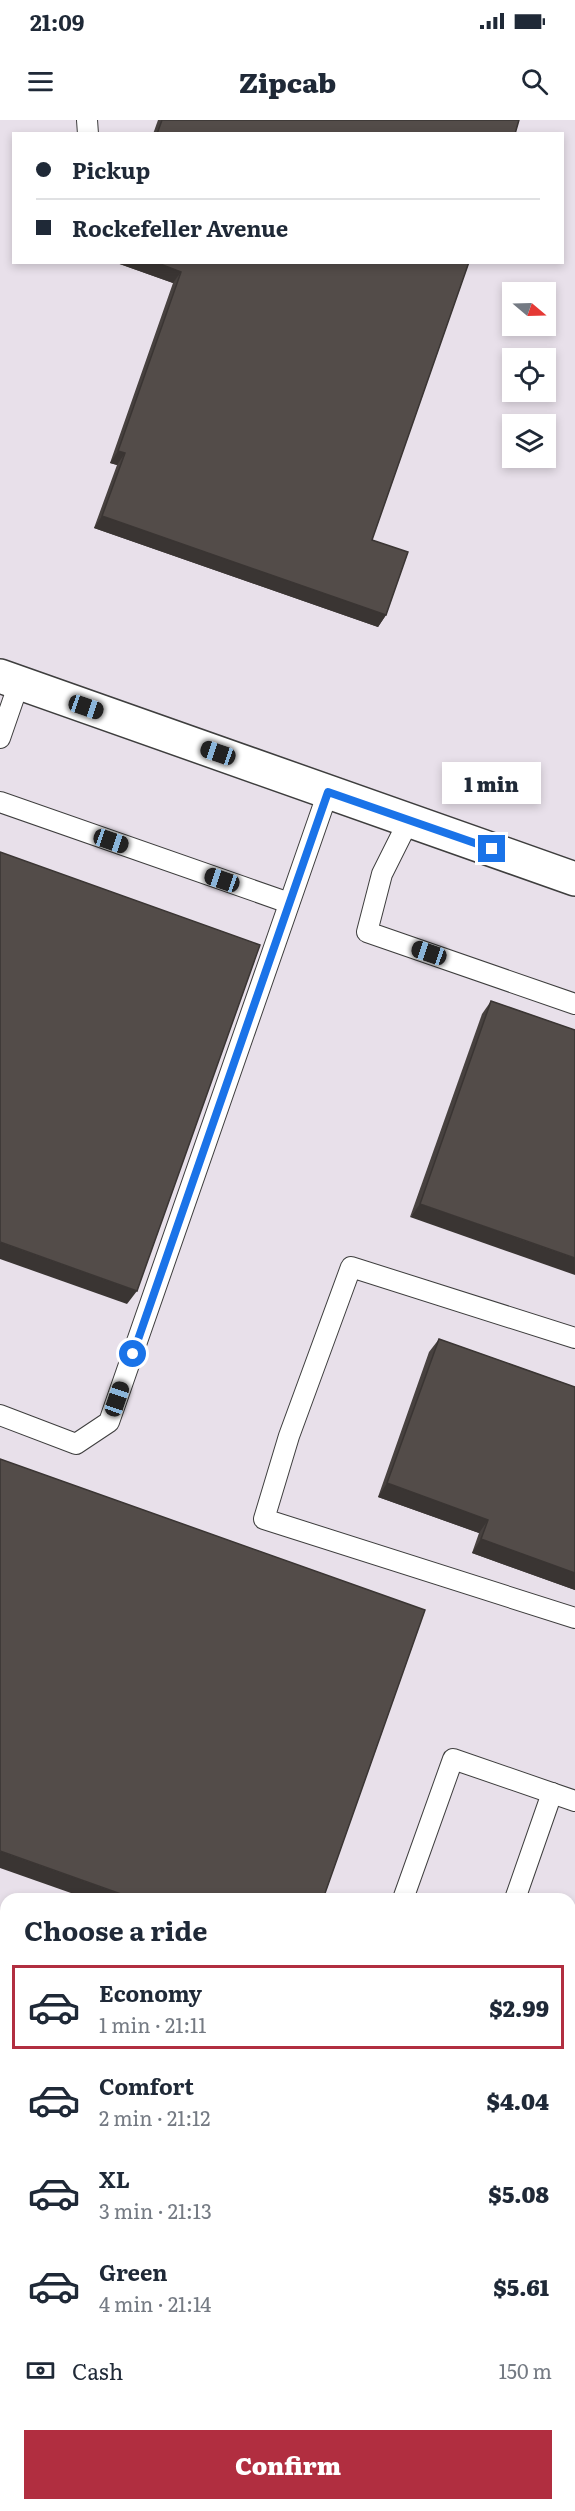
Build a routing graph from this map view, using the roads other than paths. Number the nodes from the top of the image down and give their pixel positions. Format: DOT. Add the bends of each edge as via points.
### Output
graph roads {
  1 [pos="10,680"];
  2 [pos="0,738"];
  3 [pos="328,792"];
  4 [pos="0,802"];
  5 [pos="409,820"];
  6 [pos="575,879"];
  7 [pos="289,903"];
  8 [pos="575,1004"];
  9 [pos="575,1338"];
  10 [pos="0,1415"];
  11 [pos="575,1618"];
  12 [pos="552,1793"];
  13 [pos="575,1801"];
  14 [pos="405,1893"];
  15 [pos="517,1893"];
  1 -- 2 [label="lane"];
  1 -- 3 [label="street"];
  3 -- 5 [label="street"];
  3 -- 7 [label="lane"];
  4 -- 7 [label="lane"];
  5 -- 6 [label="street"];
  5 -- 8 [label="lane" via="382,874 367,932"];
  7 -- 10 [label="lane" via="109,1422 75,1444"];
  9 -- 11 [label="lane" via="351,1267 289,1436 264,1519"];
  12 -- 13 [label="lane"];
  12 -- 14 [label="lane" via="453,1759"];
  12 -- 15 [label="lane"];
}
